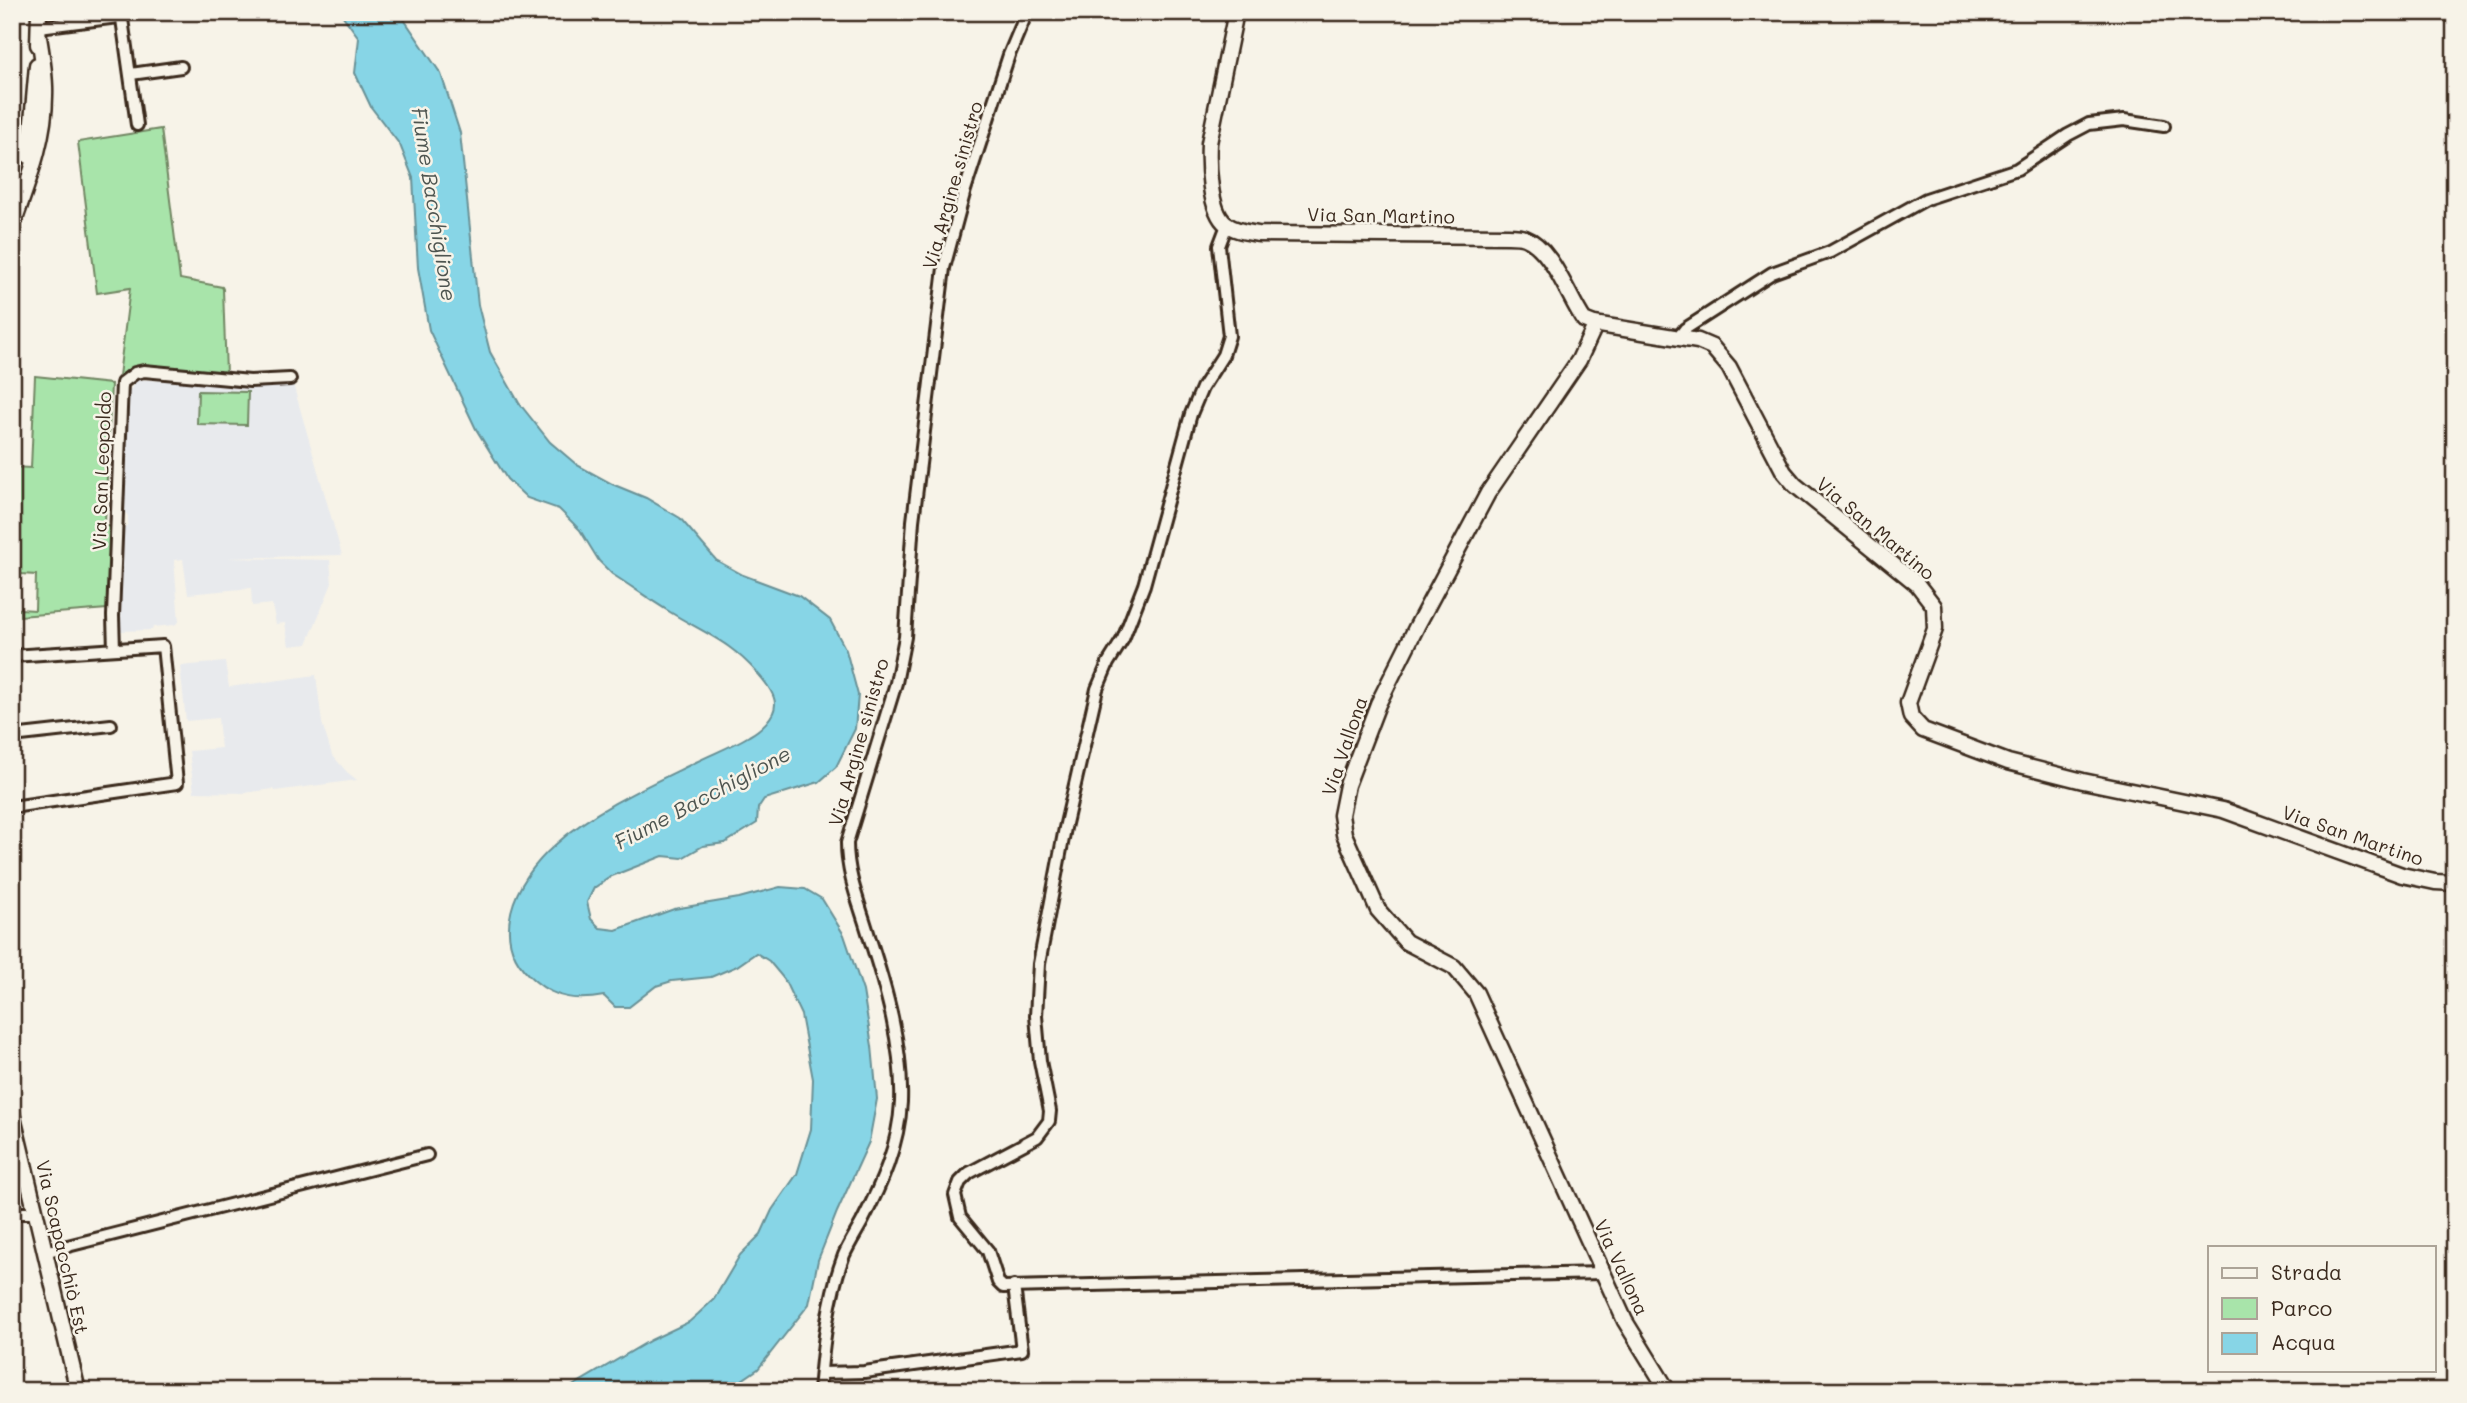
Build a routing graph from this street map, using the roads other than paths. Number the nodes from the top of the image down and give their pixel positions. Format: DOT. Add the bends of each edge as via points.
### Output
graph roads {
  1 [pos="1027,12"];
  2 [pos="1236,12"];
  3 [pos="39,25"];
  4 [pos="181,67"];
  5 [pos="131,74"];
  6 [pos="137,125"];
  7 [pos="2164,126"];
  8 [pos="12,153"];
  9 [pos="29,157"];
  10 [pos="25,189"];
  11 [pos="1227,225"];
  12 [pos="12,228"];
  13 [pos="1594,324"];
  14 [pos="1678,338"];
  15 [pos="290,379"];
  16 [pos="114,649"];
  17 [pos="12,656"];
  18 [pos="111,726"];
  19 [pos="12,736"];
  20 [pos="12,807"];
  21 [pos="2455,883"];
  22 [pos="12,1113"];
  23 [pos="15,1137"];
  24 [pos="427,1155"];
  25 [pos="12,1213"];
  26 [pos="35,1213"];
  27 [pos="44,1252"];
  28 [pos="1603,1273"];
  29 [pos="1014,1286"];
  30 [pos="821,1373"];
  31 [pos="78,1391"];
  32 [pos="819,1391"];
  33 [pos="1668,1391"];
  1 -- 30 [label="street, Via Argine sinistro" via="965,190 944,268 913,521 905,637 896,683 847,843 847,863 891,1018 901,1104 888,1169 842,1265"];
  2 -- 11 [label="street" via="1208,161 1215,207"];
  3 -- 5 [label="street" via="122,19"];
  3 -- 9 [label="street"];
  3 -- 10 [label="street" via="45,111"];
  4 -- 5 [label="street"];
  5 -- 6 [label="street"];
  7 -- 14 [label="street" via="2124,120 2089,124 2017,169 1926,199 1830,252 1772,273"];
  8 -- 9 [label="street"];
  9 -- 10 [label="street"];
  10 -- 12 [label="street"];
  11 -- 13 [label="street, Via San Martino" via="1258,234 1524,238 1548,257 1579,313"];
  11 -- 29 [label="street" via="1219,246 1229,336 1191,414 1140,595 1097,689 1065,828 1039,964 1036,1016 1049,1121 1037,1137 969,1173 956,1195 960,1217 988,1251 998,1282 1003,1287"];
  13 -- 14 [label="street, Via San Martino"];
  13 -- 28 [label="street, Via Vallona" via="1579,359 1488,493 1417,626 1378,704 1347,785 1341,815 1344,834 1378,910 1406,942 1454,967 1476,993"];
  14 -- 21 [label="street, Via San Martino" via="1698,341 1721,356 1795,485 1917,584 1934,606 1936,629 1908,703 1911,717 1923,730 2008,762 2223,810 2402,875"];
  15 -- 16 [label="street, Via San Leopoldo" via="250,381 144,371 122,383"];
  16 -- 17 [label="street"];
  16 -- 20 [label="street" via="163,646 177,783"];
  18 -- 19 [label="street"];
  22 -- 23 [label="street, Via Scapacchiò Est"];
  23 -- 26 [label="street, Via Scapacchiò Est"];
  24 -- 27 [label="street"];
  25 -- 26 [label="street"];
  26 -- 27 [label="street, Via Scapacchiò Est"];
  27 -- 31 [label="street, Via Scapacchiò Est"];
  28 -- 29 [label="street"];
  28 -- 33 [label="street, Via Vallona" via="1625,1321"];
  29 -- 30 [label="street" via="1021,1350 864,1373"];
  30 -- 32 [label="street, Via Argine sinistro"];
}
